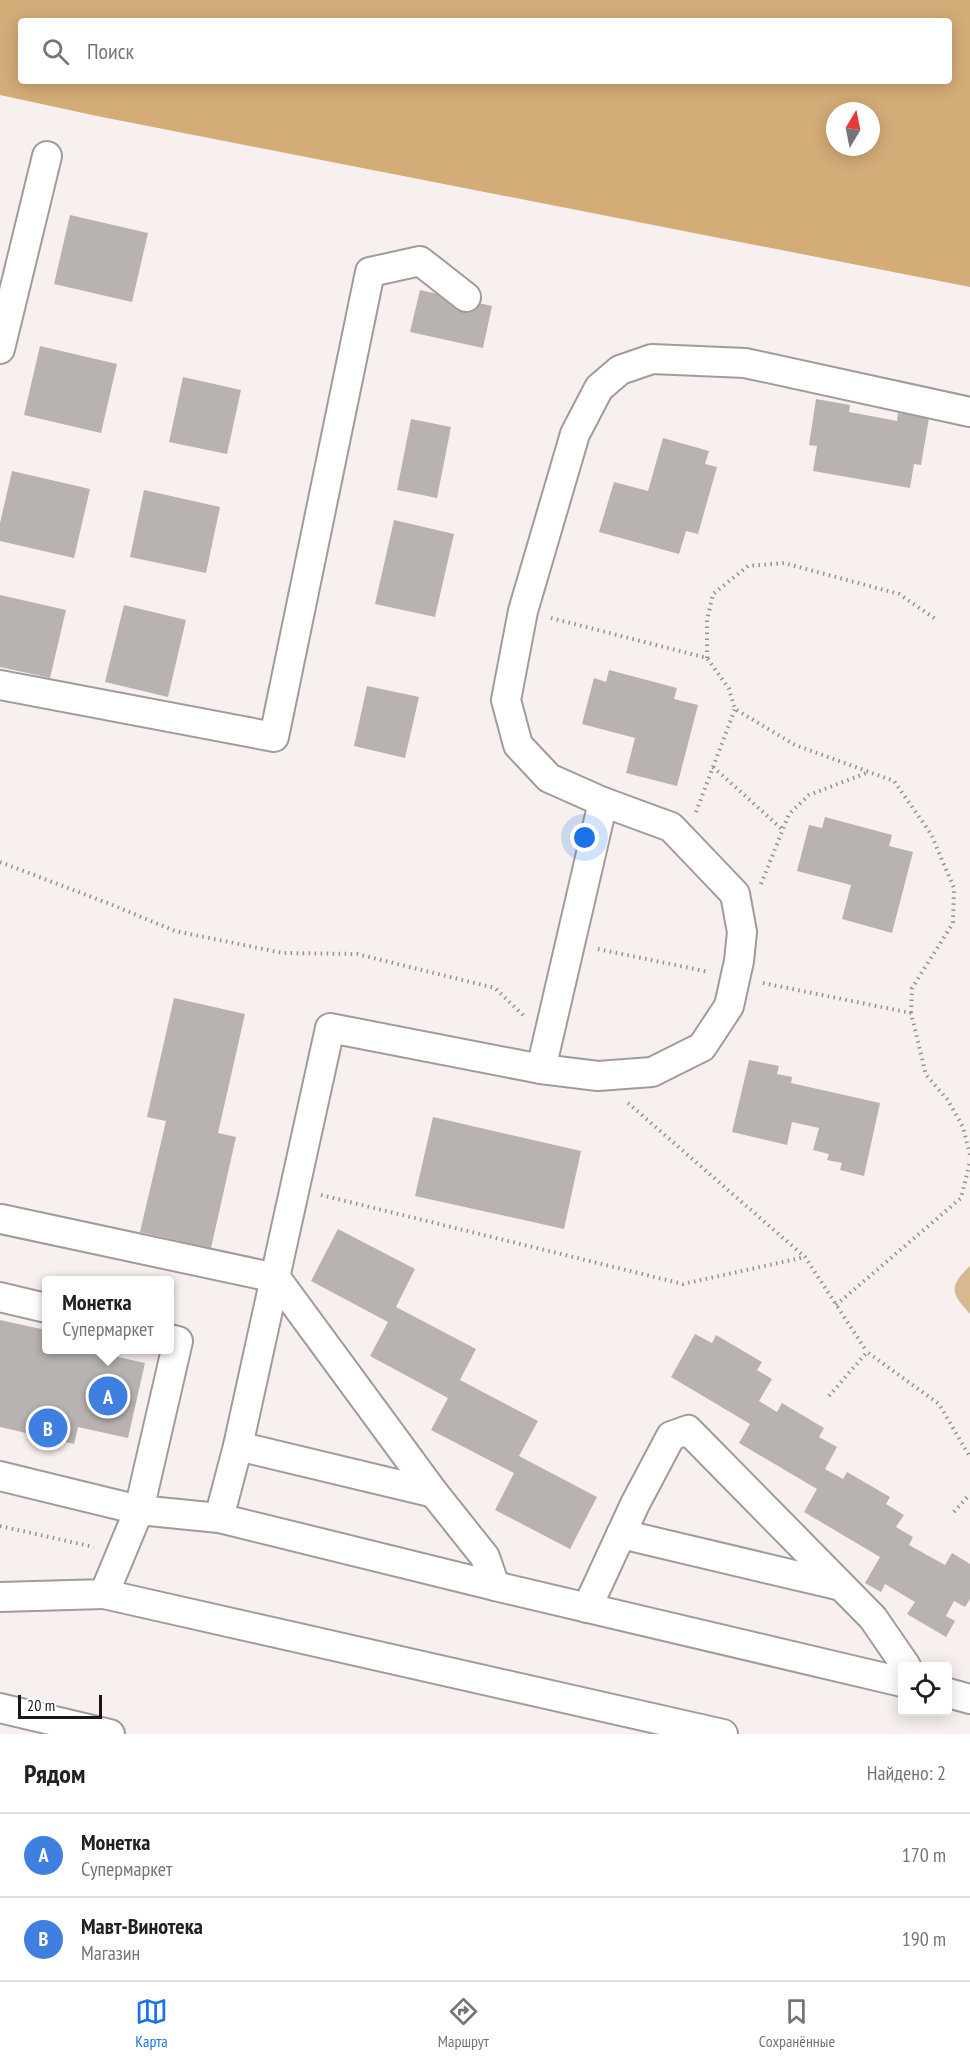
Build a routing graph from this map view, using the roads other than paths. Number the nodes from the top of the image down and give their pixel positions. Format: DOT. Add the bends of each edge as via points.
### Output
graph roads {
  1 [pos="47,156"];
  2 [pos="466,297"];
  3 [pos="0,349"];
  4 [pos="970,412"];
  5 [pos="0,685"];
  6 [pos="603,802"];
  7 [pos="540,1069"];
  8 [pos="1,1219"];
  9 [pos="276,1278"];
  10 [pos="0,1297"];
  11 [pos="42,1307"];
  12 [pos="174,1340"];
  13 [pos="238,1446"];
  14 [pos="0,1476"];
  15 [pos="434,1493"];
  16 [pos="140,1510"];
  17 [pos="219,1518"];
  18 [pos="621,1534"];
  19 [pos="495,1586"];
  20 [pos="841,1586"];
  21 [pos="104,1594"];
  22 [pos="0,1598"];
  23 [pos="587,1608"];
  24 [pos="903,1662"];
  25 [pos="898,1681"];
  26 [pos="952,1694"];
  27 [pos="970,1699"];
  28 [pos="0,1708"];
  29 [pos="110,1734"];
  30 [pos="723,1734"];
  1 -- 3 [label="street"];
  2 -- 5 [label="street" via="420,261 370,272 274,737"];
  4 -- 6 [label="street" via="744,363 652,359 620,370 599,388 575,434 523,611 506,700 518,745 549,778"];
  6 -- 7 [label="street"];
  6 -- 7 [label="street" via="671,827 735,894 742,932 729,1006 702,1047 652,1072 598,1076"];
  7 -- 9 [label="street" via="330,1028"];
  8 -- 9 [label="street"];
  9 -- 13 [label="street"];
  9 -- 15 [label="street"];
  10 -- 11 [label="street"];
  12 -- 16 [label="street" via="178,1341"];
  13 -- 15 [label="street"];
  13 -- 17 [label="street"];
  14 -- 16 [label="street"];
  15 -- 19 [label="street" via="485,1557"];
  16 -- 17 [label="street"];
  16 -- 21 [label="street"];
  17 -- 19 [label="street"];
  18 -- 20 [label="street"];
  18 -- 20 [label="street" via="671,1436 688,1430"];
  18 -- 23 [label="street"];
  19 -- 23 [label="street"];
  20 -- 24 [label="street" via="873,1618"];
  21 -- 22 [label="street"];
  21 -- 30 [label="street"];
  23 -- 25 [label="street"];
  26 -- 27 [label="street"];
  28 -- 29 [label="street"];
}
